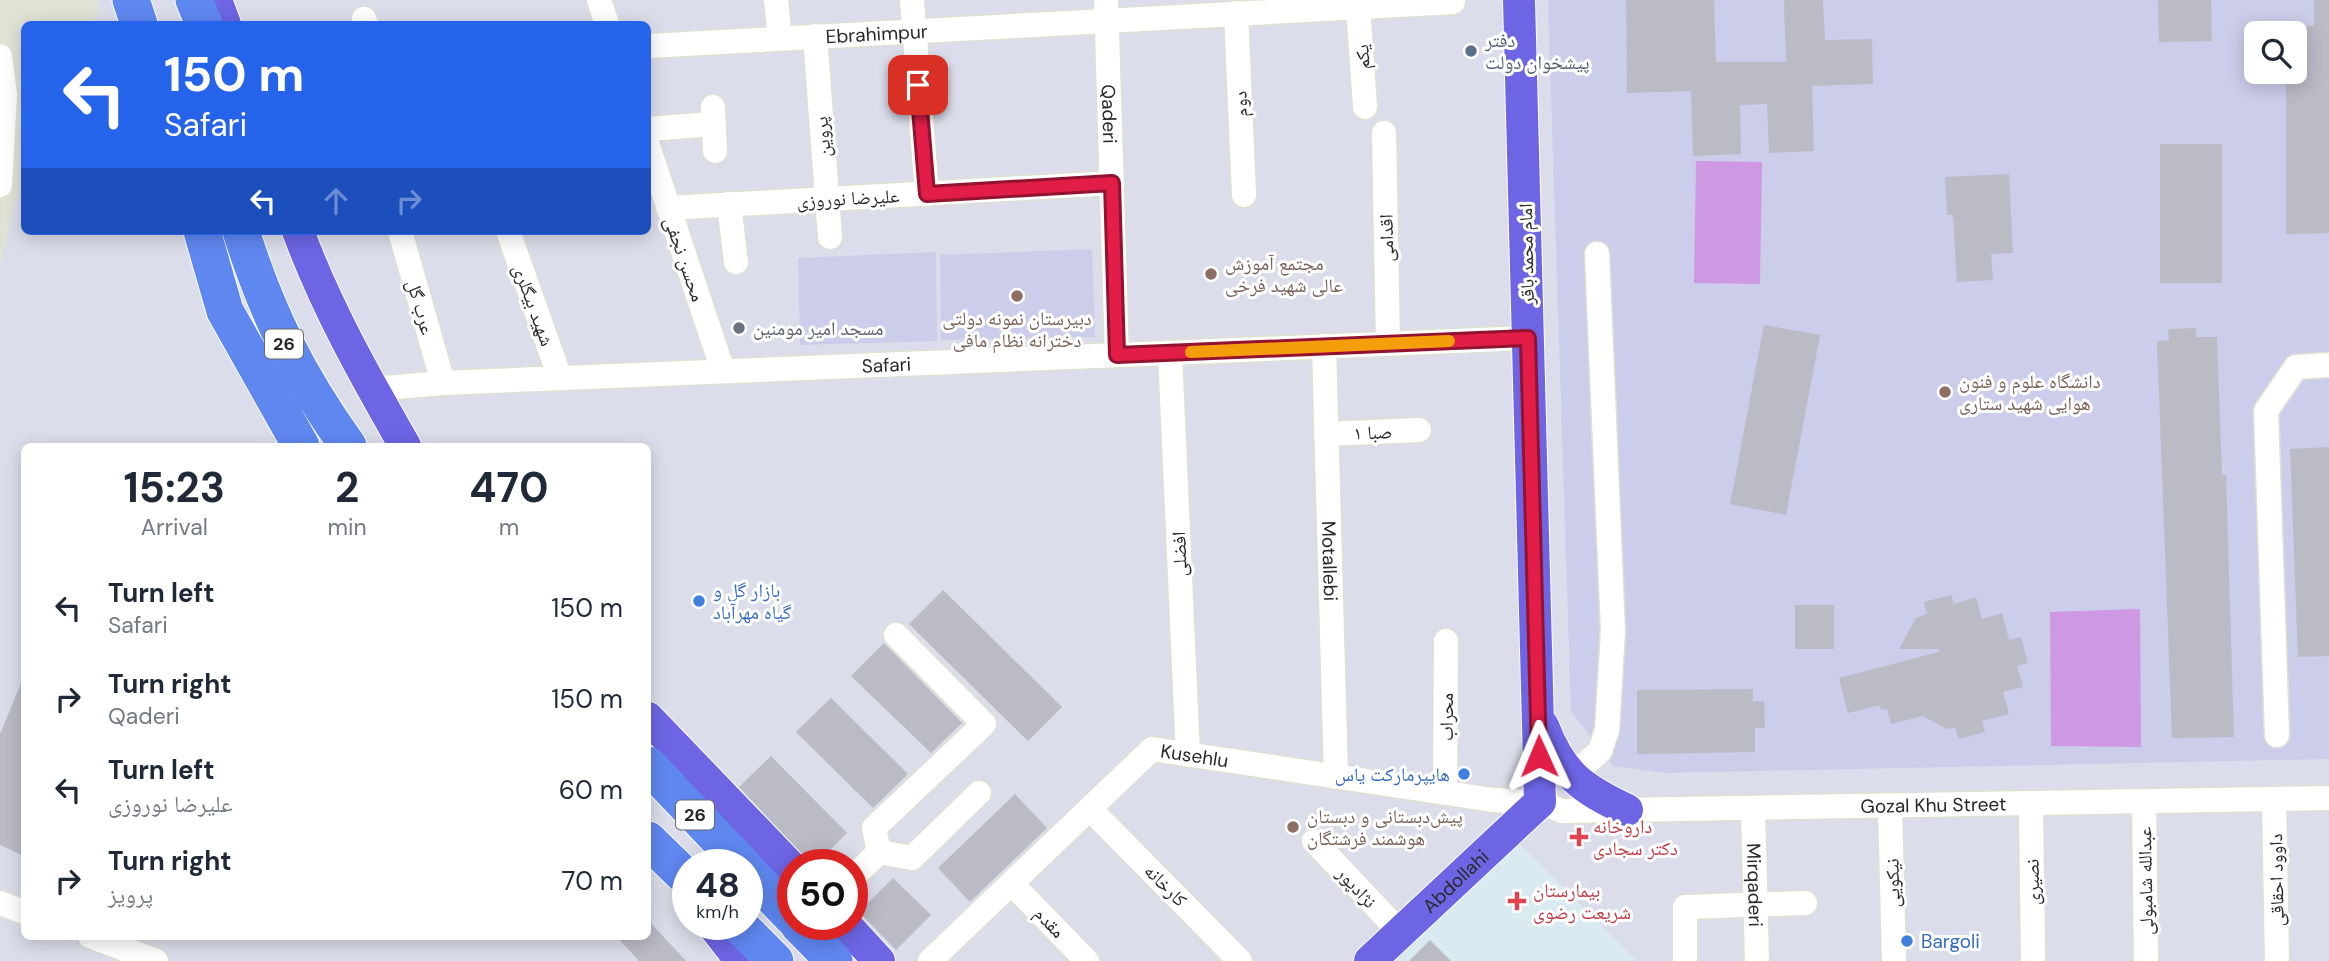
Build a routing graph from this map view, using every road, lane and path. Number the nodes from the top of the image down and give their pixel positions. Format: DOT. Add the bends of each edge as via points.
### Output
graph roads {
  1 [pos="131,0"];
  2 [pos="171,0"];
  3 [pos="194,0"];
  4 [pos="216,0"];
  5 [pos="599,0"];
  6 [pos="776,0"];
  7 [pos="912,0"];
  8 [pos="1519,0"];
  9 [pos="1452,2"];
  10 [pos="1359,7"];
  11 [pos="1106,10"];
  12 [pos="1236,13"];
  13 [pos="138,21"];
  14 [pos="177,21"];
  15 [pos="203,21"];
  16 [pos="224,21"];
  17 [pos="606,21"];
  18 [pos="914,31"];
  19 [pos="815,36"];
  20 [pos="780,38"];
  21 [pos="651,46"];
  22 [pos="0,56"];
  23 [pos="1365,107"];
  24 [pos="651,129"];
  25 [pos="1384,133"];
  26 [pos="715,151"];
  27 [pos="651,155"];
  28 [pos="1112,183"];
  29 [pos="0,185"];
  30 [pos="927,194"];
  31 [pos="1244,195"];
  32 [pos="827,199"];
  33 [pos="729,204"];
  34 [pos="668,208"];
  35 [pos="203,235"];
  36 [pos="243,235"];
  37 [pos="299,235"];
  38 [pos="401,235"];
  39 [pos="509,235"];
  40 [pos="831,237"];
  41 [pos="1597,254"];
  42 [pos="736,262"];
  43 [pos="1528,338"];
  44 [pos="1388,343"];
  45 [pos="1324,346"];
  46 [pos="1170,353"];
  47 [pos="1117,355"];
  48 [pos="2329,365"];
  49 [pos="723,371"];
  50 [pos="560,378"];
  51 [pos="443,383"];
  52 [pos="373,389"];
  53 [pos="1419,430"];
  54 [pos="1326,434"];
  55 [pos="299,443"];
  56 [pos="346,443"];
  57 [pos="403,443"];
  58 [pos="897,635"];
  59 [pos="1446,641"];
  60 [pos="1538,711"];
  61 [pos="651,721"];
  62 [pos="2277,735"];
  63 [pos="1188,755"];
  64 [pos="651,768"];
  65 [pos="1336,777"];
  66 [pos="1571,777"];
  67 [pos="979,793"];
  68 [pos="1445,793"];
  69 [pos="2329,798"];
  70 [pos="2274,799"];
  71 [pos="1540,802"];
  72 [pos="2144,802"];
  73 [pos="2031,803"];
  74 [pos="1890,806"];
  75 [pos="1753,808"];
  76 [pos="1091,810"];
  77 [pos="1627,810"];
  78 [pos="1314,841"];
  79 [pos="728,849"];
  80 [pos="777,852"];
  81 [pos="879,852"];
  82 [pos="868,863"];
  83 [pos="1012,884"];
  84 [pos="763,887"];
  85 [pos="777,901"];
  86 [pos="0,903"];
  87 [pos="1805,903"];
  88 [pos="1756,906"];
  89 [pos="21,911"];
  90 [pos="1400,932"];
  91 [pos="101,940"];
  92 [pos="725,940"];
  93 [pos="754,940"];
  94 [pos="814,940"];
  95 [pos="860,940"];
  96 [pos="156,961"];
  97 [pos="741,961"];
  98 [pos="775,961"];
  99 [pos="834,961"];
  100 [pos="879,961"];
  101 [pos="930,961"];
  102 [pos="1087,961"];
  103 [pos="1240,961"];
  104 [pos="1370,961"];
  105 [pos="1685,961"];
  106 [pos="1757,961"];
  107 [pos="1894,961"];
  108 [pos="2033,961"];
  109 [pos="2146,961"];
  110 [pos="2277,961"];
  1 -- 13 [label="highway"];
  2 -- 14 [label="highway"];
  3 -- 15 [label="highway"];
  4 -- 16 [label="main road"];
  5 -- 17 [label="street"];
  6 -- 20 [label="street"];
  7 -- 18 [label="street"];
  8 -- 43 [label="main road, امام محمد باقر"];
  9 -- 10 [label="street, Ebrahimpur"];
  10 -- 12 [label="street, Ebrahimpur"];
  10 -- 23 [label="street, یکم"];
  11 -- 12 [label="street, Ebrahimpur"];
  11 -- 18 [label="street, Ebrahimpur"];
  11 -- 28 [label="street, Qaderi"];
  12 -- 31 [label="street, دوم"];
  18 -- 19 [label="street, Ebrahimpur"];
  18 -- 30 [label="street"];
  19 -- 20 [label="street, Ebrahimpur"];
  19 -- 32 [label="street, پروین"];
  20 -- 21 [label="street, Ebrahimpur"];
  22 -- 29 [label="street" via="5,95"];
  24 -- 26 [label="street" via="688,126 713,115"];
  25 -- 44 [label="street, اقدامی"];
  27 -- 34 [label="street, محسن نجفی"];
  28 -- 30 [label="street, علیرضا نوروزی"];
  28 -- 47 [label="street, Qaderi"];
  30 -- 32 [label="street, علیرضا نوروزی"];
  32 -- 33 [label="street, علیرضا نوروزی"];
  32 -- 40 [label="street, پروین"];
  33 -- 34 [label="street, علیرضا نوروزی"];
  33 -- 42 [label="street"];
  34 -- 49 [label="street, محسن نجفی"];
  35 -- 55 [label="highway, 26" via="225,311"];
  36 -- 56 [label="highway, 26" via="284,346"];
  37 -- 52 [label="main road" via="315,279"];
  38 -- 51 [label="street, عرب گل"];
  39 -- 50 [label="street, شهید بیگلری"];
  41 -- 66 [label="street" via="1613,632 1607,730 1600,751"];
  43 -- 44 [label="street, Safari"];
  43 -- 60 [label="main road, امام محمد باقر"];
  44 -- 45 [label="street, Safari"];
  45 -- 46 [label="street, Safari"];
  45 -- 54 [label="street, Motallebi"];
  46 -- 47 [label="street, Safari"];
  46 -- 63 [label="street, افضلی"];
  47 -- 49 [label="street, Safari"];
  48 -- 62 [label="street" via="2296,367 2266,411"];
  49 -- 50 [label="street, Safari"];
  50 -- 51 [label="street, Safari"];
  51 -- 52 [label="street, Safari"];
  52 -- 57 [label="main road"];
  53 -- 54 [label="street, صبا ۱"];
  54 -- 65 [label="street, Motallebi"];
  58 -- 81 [label="street" via="984,724 874,828"];
  59 -- 68 [label="street, محراب"];
  60 -- 66 [label="main road" via="1555,756"];
  60 -- 71 [label="main road, امام محمد باقر"];
  61 -- 80 [label="main road"];
  63 -- 65 [label="street, Kusehlu"];
  63 -- 76 [label="street, Kusehlu" via="1152,750"];
  64 -- 79 [label="highway, 26"];
  65 -- 68 [label="street, Kusehlu"];
  66 -- 77 [label="main road" via="1588,792"];
  67 -- 81 [label="street" via="912,858"];
  68 -- 71 [label="street, Kusehlu"];
  69 -- 70 [label="street, Gozal Khu Street"];
  70 -- 72 [label="street, Gozal Khu Street"];
  70 -- 110 [label="street, داوود احقاقی"];
  71 -- 77 [label="street, Gozal Khu Street" via="1562,811"];
  71 -- 90 [label="main road, Abdollahi"];
  72 -- 73 [label="street, Gozal Khu Street"];
  72 -- 109 [label="street, عبدالله شامبولی"];
  73 -- 74 [label="street, Gozal Khu Street"];
  73 -- 108 [label="street, نصیری"];
  74 -- 75 [label="street, Gozal Khu Street"];
  74 -- 107 [label="street, نیکویی"];
  75 -- 77 [label="street, Gozal Khu Street"];
  75 -- 88 [label="street, Mirqaderi"];
  76 -- 83 [label="street, Kusehlu"];
  76 -- 103 [label="street, کارخانه"];
  78 -- 90 [label="street, نژادپور"];
  81 -- 82 [label="street"];
  83 -- 101 [label="street, Kusehlu"];
  83 -- 102 [label="street, مقدم"];
  84 -- 85 [label="highway"];
  86 -- 89 [label="street"];
  87 -- 88 [label="street"];
  88 -- 105 [label="street" via="1685,907"];
  88 -- 106 [label="street, Mirqaderi"];
  90 -- 104 [label="main road, Abdollahi"];
  91 -- 96 [label="street"];
  92 -- 97 [label="main road"];
  93 -- 98 [label="highway"];
  94 -- 99 [label="highway"];
  95 -- 100 [label="main road"];
}
